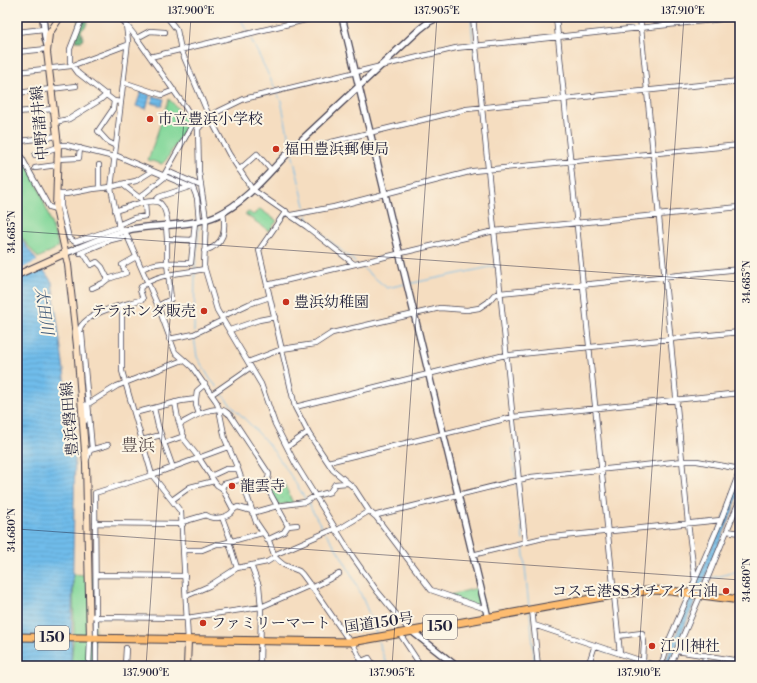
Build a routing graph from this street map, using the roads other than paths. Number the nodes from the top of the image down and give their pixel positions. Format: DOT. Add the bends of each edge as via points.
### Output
graph roads {
  1 [pos="43,17"];
  2 [pos="60,17"];
  3 [pos="79,17"];
  4 [pos="120,17"];
  5 [pos="168,17"];
  6 [pos="318,17"];
  7 [pos="342,17"];
  8 [pos="439,17"];
  9 [pos="473,17"];
  10 [pos="556,17"];
  11 [pos="640,17"];
  12 [pos="740,17"];
  13 [pos="126,24"];
  14 [pos="44,29"];
  15 [pos="641,29"];
  16 [pos="17,32"];
  17 [pos="165,32"];
  18 [pos="558,37"];
  19 [pos="136,38"];
  20 [pos="128,43"];
  21 [pos="476,45"];
  22 [pos="47,47"];
  23 [pos="181,50"];
  24 [pos="17,52"];
  25 [pos="150,57"];
  26 [pos="72,66"];
  27 [pos="379,67"];
  28 [pos="48,68"];
  29 [pos="17,72"];
  30 [pos="356,73"];
  31 [pos="740,80"];
  32 [pos="123,82"];
  33 [pos="76,86"];
  34 [pos="359,86"];
  35 [pos="51,89"];
  36 [pos="174,90"];
  37 [pos="648,91"];
  38 [pos="17,93"];
  39 [pos="107,94"];
  40 [pos="564,99"];
  41 [pos="114,101"];
  42 [pos="121,102"];
  43 [pos="482,108"];
  44 [pos="53,109"];
  45 [pos="17,112"];
  46 [pos="209,116"];
  47 [pos="55,122"];
  48 [pos="194,122"];
  49 [pos="198,129"];
  50 [pos="370,132"];
  51 [pos="57,136"];
  52 [pos="21,141"];
  53 [pos="740,144"];
  54 [pos="58,146"];
  55 [pos="116,146"];
  56 [pos="80,148"];
  57 [pos="17,149"];
  58 [pos="293,149"];
  59 [pos="653,153"];
  60 [pos="35,155"];
  61 [pos="114,156"];
  62 [pos="571,161"];
  63 [pos="57,162"];
  64 [pos="99,165"];
  65 [pos="35,168"];
  66 [pos="240,170"];
  67 [pos="271,170"];
  68 [pos="488,170"];
  69 [pos="152,171"];
  70 [pos="167,171"];
  71 [pos="164,177"];
  72 [pos="122,184"];
  73 [pos="201,186"];
  74 [pos="111,187"];
  75 [pos="190,187"];
  76 [pos="99,188"];
  77 [pos="252,189"];
  78 [pos="385,193"];
  79 [pos="58,194"];
  80 [pos="140,197"];
  81 [pos="156,200"];
  82 [pos="145,202"];
  83 [pos="740,207"];
  84 [pos="56,208"];
  85 [pos="115,211"];
  86 [pos="286,211"];
  87 [pos="223,212"];
  88 [pos="291,215"];
  89 [pos="659,215"];
  90 [pos="206,219"];
  91 [pos="197,222"];
  92 [pos="577,223"];
  93 [pos="167,225"];
  94 [pos="119,226"];
  95 [pos="494,231"];
  96 [pos="126,233"];
  97 [pos="167,238"];
  98 [pos="193,240"];
  99 [pos="204,251"];
  100 [pos="66,252"];
  101 [pos="400,253"];
  102 [pos="136,257"];
  103 [pos="167,263"];
  104 [pos="354,264"];
  105 [pos="142,269"];
  106 [pos="204,269"];
  107 [pos="740,269"];
  108 [pos="17,275"];
  109 [pos="168,275"];
  110 [pos="665,277"];
  111 [pos="108,279"];
  112 [pos="147,282"];
  113 [pos="267,285"];
  114 [pos="583,285"];
  115 [pos="92,288"];
  116 [pos="500,293"];
  117 [pos="270,297"];
  118 [pos="122,306"];
  119 [pos="158,306"];
  120 [pos="414,314"];
  121 [pos="275,317"];
  122 [pos="222,318"];
  123 [pos="81,326"];
  124 [pos="230,330"];
  125 [pos="740,332"];
  126 [pos="169,339"];
  127 [pos="671,340"];
  128 [pos="77,346"];
  129 [pos="589,347"];
  130 [pos="282,349"];
  131 [pos="507,355"];
  132 [pos="183,360"];
  133 [pos="248,362"];
  134 [pos="251,367"];
  135 [pos="428,373"];
  136 [pos="87,381"];
  137 [pos="125,382"];
  138 [pos="205,384"];
  139 [pos="80,389"];
  140 [pos="740,393"];
  141 [pos="212,394"];
  142 [pos="196,399"];
  143 [pos="678,400"];
  144 [pos="175,402"];
  145 [pos="88,404"];
  146 [pos="295,407"];
  147 [pos="154,408"];
  148 [pos="595,408"];
  149 [pos="219,409"];
  150 [pos="134,413"];
  151 [pos="199,414"];
  152 [pos="513,417"];
  153 [pos="180,424"];
  154 [pos="84,430"];
  155 [pos="308,432"];
  156 [pos="443,434"];
  157 [pos="161,435"];
  158 [pos="184,436"];
  159 [pos="142,440"];
  160 [pos="164,443"];
  161 [pos="108,445"];
  162 [pos="228,447"];
  163 [pos="286,447"];
  164 [pos="92,449"];
  165 [pos="199,458"];
  166 [pos="683,461"];
  167 [pos="328,462"];
  168 [pos="86,464"];
  169 [pos="173,468"];
  170 [pos="238,469"];
  171 [pos="601,470"];
  172 [pos="740,470"];
  173 [pos="152,475"];
  174 [pos="211,476"];
  175 [pos="242,479"];
  176 [pos="520,480"];
  177 [pos="214,481"];
  178 [pos="264,482"];
  179 [pos="347,482"];
  180 [pos="222,488"];
  181 [pos="245,490"];
  182 [pos="457,494"];
  183 [pos="315,496"];
  184 [pos="740,499"];
  185 [pos="172,500"];
  186 [pos="277,506"];
  187 [pos="233,509"];
  188 [pos="369,511"];
  189 [pos="252,512"];
  190 [pos="222,517"];
  191 [pos="376,517"];
  192 [pos="721,520"];
  193 [pos="96,523"];
  194 [pos="183,523"];
  195 [pos="688,523"];
  196 [pos="297,525"];
  197 [pos="288,526"];
  198 [pos="335,530"];
  199 [pos="727,531"];
  200 [pos="607,532"];
  201 [pos="262,533"];
  202 [pos="740,533"];
  203 [pos="267,540"];
  204 [pos="230,542"];
  205 [pos="525,542"];
  206 [pos="184,550"];
  207 [pos="472,555"];
  208 [pos="275,556"];
  209 [pos="251,565"];
  210 [pos="237,568"];
  211 [pos="339,574"];
  212 [pos="96,575"];
  213 [pos="185,576"];
  214 [pos="695,581"];
  215 [pos="311,586"];
  216 [pos="88,593"];
  217 [pos="690,593"];
  218 [pos="701,594"];
  219 [pos="613,595"];
  220 [pos="186,596"];
  221 [pos="740,600"];
  222 [pos="261,607"];
  223 [pos="486,609"];
  224 [pos="532,610"];
  225 [pos="96,618"];
  226 [pos="187,618"];
  227 [pos="488,618"];
  228 [pos="534,625"];
  229 [pos="412,632"];
  230 [pos="400,634"];
  231 [pos="618,636"];
  232 [pos="17,637"];
  233 [pos="92,639"];
  234 [pos="188,641"];
  235 [pos="260,642"];
  236 [pos="351,642"];
  237 [pos="595,645"];
  238 [pos="126,648"];
  239 [pos="677,651"];
  240 [pos="620,654"];
  241 [pos="705,656"];
  242 [pos="643,661"];
  243 [pos="740,661"];
  244 [pos="363,664"];
  245 [pos="651,665"];
  246 [pos="89,666"];
  247 [pos="96,666"];
  248 [pos="125,666"];
  249 [pos="188,666"];
  250 [pos="260,666"];
  251 [pos="374,666"];
  252 [pos="421,666"];
  253 [pos="456,666"];
  254 [pos="538,666"];
  255 [pos="588,666"];
  256 [pos="656,666"];
  257 [pos="661,666"];
  258 [pos="670,666"];
  259 [pos="704,666"];
  1 -- 14 [label="street"];
  2 -- 22 [label="main road, 中野諸井線" via="49,34"];
  3 -- 26 [label="street" via="81,21 70,49"];
  4 -- 13 [label="street"];
  5 -- 23 [label="street" via="177,30"];
  6 -- 23 [label="street"];
  7 -- 30 [label="street"];
  8 -- 27 [label="street" via="420,29"];
  9 -- 21 [label="street"];
  10 -- 18 [label="street"];
  11 -- 15 [label="street"];
  12 -- 15 [label="street"];
  13 -- 19 [label="street"];
  13 -- 20 [label="street"];
  14 -- 16 [label="street"];
  14 -- 22 [label="street"];
  15 -- 18 [label="street"];
  15 -- 37 [label="street"];
  17 -- 19 [label="street" via="150,31"];
  18 -- 21 [label="street"];
  18 -- 40 [label="street"];
  19 -- 20 [label="street"];
  19 -- 25 [label="street"];
  20 -- 26 [label="street"];
  20 -- 32 [label="street"];
  21 -- 27 [label="street"];
  21 -- 43 [label="street"];
  22 -- 24 [label="street"];
  22 -- 28 [label="main road, 中野諸井線"];
  23 -- 25 [label="street"];
  23 -- 46 [label="street"];
  25 -- 36 [label="street"];
  26 -- 28 [label="street"];
  26 -- 39 [label="street"];
  27 -- 30 [label="street"];
  27 -- 34 [label="street"];
  28 -- 29 [label="street"];
  28 -- 35 [label="main road, 中野諸井線"];
  30 -- 34 [label="street"];
  30 -- 46 [label="street" via="244,99"];
  31 -- 37 [label="street"];
  32 -- 36 [label="street" via="162,95"];
  32 -- 42 [label="street"];
  33 -- 35 [label="street"];
  34 -- 50 [label="street"];
  34 -- 58 [label="street"];
  35 -- 38 [label="street"];
  35 -- 44 [label="main road, 中野諸井線"];
  36 -- 48 [label="street"];
  37 -- 40 [label="street"];
  37 -- 59 [label="street"];
  39 -- 41 [label="street"];
  39 -- 47 [label="street" via="70,119"];
  40 -- 43 [label="street"];
  40 -- 62 [label="street"];
  41 -- 42 [label="street"];
  41 -- 55 [label="street" via="113,109 98,131 108,142"];
  42 -- 55 [label="street"];
  43 -- 50 [label="street" via="467,109"];
  43 -- 68 [label="street"];
  44 -- 45 [label="street"];
  44 -- 47 [label="main road, 中野諸井線"];
  46 -- 49 [label="street"];
  46 -- 66 [label="street"];
  47 -- 51 [label="main road, 中野諸井線"];
  48 -- 49 [label="street"];
  48 -- 70 [label="street"];
  49 -- 73 [label="street"];
  50 -- 58 [label="street" via="299,150"];
  50 -- 78 [label="street"];
  51 -- 52 [label="street"];
  51 -- 54 [label="main road, 中野諸井線"];
  53 -- 59 [label="street"];
  54 -- 56 [label="street"];
  54 -- 60 [label="street"];
  54 -- 63 [label="main road, 中野諸井線"];
  55 -- 61 [label="street"];
  56 -- 61 [label="street"];
  56 -- 63 [label="street" via="79,158"];
  57 -- 84 [label="street" via="49,207"];
  58 -- 67 [label="street"];
  59 -- 62 [label="street"];
  59 -- 89 [label="street"];
  61 -- 69 [label="street"];
  61 -- 74 [label="street"];
  62 -- 68 [label="street"];
  62 -- 92 [label="street"];
  63 -- 65 [label="street"];
  63 -- 79 [label="main road, 中野諸井線"];
  64 -- 76 [label="street"];
  66 -- 67 [label="street" via="257,154"];
  66 -- 77 [label="street"];
  67 -- 77 [label="street"];
  68 -- 78 [label="street" via="473,171"];
  68 -- 95 [label="street"];
  69 -- 71 [label="street"];
  69 -- 72 [label="street" via="136,181"];
  70 -- 71 [label="street"];
  70 -- 73 [label="street"];
  71 -- 75 [label="street"];
  71 -- 80 [label="street"];
  72 -- 74 [label="street"];
  72 -- 80 [label="street"];
  73 -- 90 [label="street"];
  74 -- 76 [label="street"];
  74 -- 85 [label="street"];
  75 -- 81 [label="street"];
  75 -- 91 [label="street" via="195,191 197,198"];
  76 -- 79 [label="street"];
  77 -- 86 [label="street"];
  77 -- 87 [label="street"];
  78 -- 88 [label="street" via="334,207"];
  78 -- 101 [label="street"];
  79 -- 84 [label="main road, 中野諸井線"];
  79 -- 94 [label="street" via="69,238 75,242"];
  80 -- 82 [label="street"];
  81 -- 82 [label="street"];
  81 -- 93 [label="street" via="164,208"];
  82 -- 85 [label="street"];
  82 -- 94 [label="street" via="146,216 134,218"];
  83 -- 89 [label="street"];
  84 -- 100 [label="main road, 中野諸井線"];
  85 -- 94 [label="street"];
  86 -- 88 [label="street"];
  86 -- 113 [label="street" via="259,250"];
  87 -- 90 [label="street"];
  87 -- 99 [label="street" via="224,229 221,241"];
  88 -- 104 [label="street"];
  89 -- 92 [label="street"];
  89 -- 110 [label="street"];
  90 -- 91 [label="street"];
  90 -- 99 [label="street"];
  91 -- 93 [label="street"];
  91 -- 98 [label="street"];
  92 -- 95 [label="street"];
  92 -- 114 [label="street"];
  93 -- 96 [label="street"];
  93 -- 97 [label="street"];
  94 -- 96 [label="street"];
  95 -- 101 [label="street"];
  95 -- 116 [label="street"];
  96 -- 100 [label="street" via="99,239"];
  96 -- 102 [label="street"];
  96 -- 111 [label="street" via="81,252 91,265 97,262"];
  97 -- 98 [label="street"];
  97 -- 103 [label="street"];
  98 -- 103 [label="street" via="191,263"];
  99 -- 106 [label="street"];
  100 -- 108 [label="main road"];
  100 -- 128 [label="main road, 豊浜磐田線"];
  101 -- 104 [label="street"];
  101 -- 120 [label="street"];
  102 -- 105 [label="street"];
  102 -- 111 [label="street" via="122,265 126,273"];
  103 -- 105 [label="street" via="149,265"];
  103 -- 109 [label="street"];
  104 -- 113 [label="street"];
  105 -- 112 [label="street"];
  106 -- 109 [label="street"];
  106 -- 122 [label="street"];
  107 -- 110 [label="street"];
  109 -- 112 [label="street"];
  109 -- 119 [label="street" via="171,299"];
  110 -- 114 [label="street"];
  110 -- 127 [label="street"];
  111 -- 115 [label="street"];
  112 -- 118 [label="street" via="140,287 144,299"];
  112 -- 119 [label="street"];
  113 -- 117 [label="street"];
  114 -- 116 [label="street"];
  114 -- 129 [label="street"];
  116 -- 120 [label="street" via="479,308 440,308"];
  116 -- 131 [label="street"];
  117 -- 121 [label="street"];
  117 -- 122 [label="street" via="249,304"];
  118 -- 123 [label="street" via="98,314"];
  118 -- 137 [label="street" via="122,371"];
  119 -- 126 [label="street"];
  120 -- 130 [label="street" via="332,333 314,344"];
  120 -- 135 [label="street"];
  121 -- 124 [label="street"];
  121 -- 130 [label="street"];
  122 -- 124 [label="street"];
  122 -- 126 [label="street" via="194,334"];
  123 -- 128 [label="street"];
  123 -- 136 [label="street"];
  124 -- 133 [label="street"];
  125 -- 127 [label="street"];
  126 -- 132 [label="street" via="175,352"];
  127 -- 129 [label="street"];
  127 -- 143 [label="street"];
  128 -- 139 [label="main road, 豊浜磐田線"];
  129 -- 131 [label="street"];
  129 -- 148 [label="street"];
  130 -- 133 [label="street"];
  130 -- 146 [label="street"];
  131 -- 135 [label="street"];
  131 -- 152 [label="street"];
  132 -- 137 [label="street"];
  132 -- 138 [label="street"];
  133 -- 134 [label="street"];
  134 -- 141 [label="street"];
  134 -- 163 [label="street" via="261,384"];
  135 -- 146 [label="street"];
  135 -- 156 [label="street"];
  136 -- 139 [label="street" via="84,380"];
  136 -- 145 [label="street"];
  137 -- 145 [label="street"];
  137 -- 150 [label="street"];
  138 -- 141 [label="street"];
  138 -- 142 [label="street" via="197,391"];
  139 -- 154 [label="main road, 豊浜磐田線"];
  140 -- 143 [label="street"];
  141 -- 149 [label="street"];
  142 -- 144 [label="street"];
  142 -- 151 [label="street"];
  143 -- 148 [label="street"];
  143 -- 166 [label="street"];
  144 -- 147 [label="street"];
  144 -- 153 [label="street"];
  145 -- 154 [label="street"];
  145 -- 164 [label="street"];
  146 -- 155 [label="street"];
  147 -- 150 [label="street"];
  147 -- 157 [label="street"];
  148 -- 152 [label="street"];
  148 -- 171 [label="street"];
  149 -- 151 [label="street"];
  149 -- 162 [label="street" via="224,439"];
  149 -- 178 [label="street" via="230,415 269,474"];
  150 -- 159 [label="street"];
  151 -- 153 [label="street"];
  152 -- 156 [label="street"];
  152 -- 176 [label="street"];
  153 -- 158 [label="street"];
  154 -- 168 [label="main road, 豊浜磐田線"];
  155 -- 163 [label="street"];
  155 -- 167 [label="street"];
  156 -- 167 [label="street"];
  156 -- 182 [label="street"];
  157 -- 159 [label="street"];
  157 -- 160 [label="street"];
  158 -- 160 [label="street"];
  158 -- 165 [label="street"];
  159 -- 173 [label="street"];
  160 -- 169 [label="street"];
  161 -- 164 [label="street"];
  162 -- 165 [label="street"];
  162 -- 170 [label="street"];
  163 -- 183 [label="street"];
  164 -- 168 [label="street" via="89,450"];
  165 -- 169 [label="street"];
  165 -- 174 [label="street"];
  166 -- 171 [label="street"];
  166 -- 172 [label="street" via="697,461"];
  166 -- 195 [label="street"];
  167 -- 179 [label="street"];
  168 -- 216 [label="main road, 豊浜磐田線"];
  169 -- 173 [label="street"];
  170 -- 174 [label="street" via="226,469"];
  170 -- 175 [label="street"];
  171 -- 176 [label="street"];
  171 -- 200 [label="street"];
  172 -- 192 [label="street"];
  173 -- 185 [label="street"];
  173 -- 193 [label="street" via="95,493"];
  174 -- 177 [label="street"];
  175 -- 180 [label="street" via="224,484"];
  175 -- 181 [label="street"];
  176 -- 182 [label="street"];
  176 -- 205 [label="street"];
  177 -- 180 [label="street"];
  177 -- 185 [label="street" via="190,487"];
  178 -- 181 [label="street"];
  178 -- 186 [label="street"];
  179 -- 183 [label="street" via="335,484 330,492"];
  179 -- 188 [label="street"];
  180 -- 187 [label="street"];
  181 -- 189 [label="street"];
  182 -- 191 [label="street"];
  182 -- 207 [label="street"];
  183 -- 186 [label="street" via="299,504"];
  183 -- 198 [label="street"];
  184 -- 199 [label="street"];
  185 -- 194 [label="street" via="181,512"];
  186 -- 189 [label="street"];
  186 -- 197 [label="street"];
  187 -- 189 [label="street" via="238,507"];
  187 -- 190 [label="street" via="230,514"];
  188 -- 191 [label="street"];
  188 -- 198 [label="street"];
  189 -- 201 [label="street"];
  190 -- 194 [label="street" via="210,518 206,515"];
  190 -- 204 [label="street"];
  191 -- 223 [label="street" via="431,590"];
  192 -- 195 [label="street"];
  192 -- 214 [label="street"];
  193 -- 194 [label="street"];
  193 -- 212 [label="street"];
  194 -- 206 [label="street"];
  195 -- 200 [label="street"];
  195 -- 214 [label="street"];
  196 -- 197 [label="street"];
  197 -- 203 [label="street" via="284,532"];
  198 -- 208 [label="street"];
  198 -- 229 [label="street" via="377,591"];
  199 -- 202 [label="street"];
  199 -- 218 [label="street"];
  200 -- 205 [label="street"];
  200 -- 219 [label="street"];
  201 -- 203 [label="street"];
  201 -- 204 [label="street"];
  203 -- 208 [label="street"];
  204 -- 206 [label="street" via="202,550"];
  204 -- 210 [label="street"];
  205 -- 207 [label="street"];
  206 -- 213 [label="street"];
  207 -- 223 [label="street"];
  208 -- 209 [label="street" via="267,562"];
  208 -- 215 [label="street" via="284,565 299,571"];
  209 -- 210 [label="street"];
  209 -- 222 [label="street" via="259,586"];
  210 -- 220 [label="street" via="210,586"];
  211 -- 215 [label="street"];
  212 -- 213 [label="street"];
  212 -- 225 [label="street"];
  213 -- 220 [label="street"];
  214 -- 217 [label="street"];
  215 -- 222 [label="street"];
  215 -- 236 [label="street"];
  216 -- 225 [label="street" via="93,616"];
  216 -- 233 [label="main road, 豊浜磐田線"];
  217 -- 218 [label="highway, 国道150号 / 150"];
  217 -- 219 [label="highway, 国道150号 / 150" via="654,590"];
  217 -- 257 [label="street"];
  218 -- 221 [label="highway, 国道150号 / 150"];
  218 -- 239 [label="street"];
  219 -- 224 [label="highway, 国道150号 / 150"];
  219 -- 231 [label="street"];
  220 -- 226 [label="street"];
  222 -- 226 [label="street"];
  222 -- 235 [label="street"];
  223 -- 227 [label="street"];
  224 -- 227 [label="highway, 国道150号 / 150"];
  224 -- 228 [label="street"];
  225 -- 226 [label="street"];
  225 -- 233 [label="street"];
  226 -- 234 [label="street"];
  227 -- 229 [label="highway, 国道150号 / 150"];
  228 -- 237 [label="street"];
  228 -- 254 [label="street"];
  229 -- 230 [label="highway, 国道150号 / 150"];
  229 -- 253 [label="street"];
  230 -- 236 [label="highway, 国道150号 / 150"];
  230 -- 252 [label="street"];
  231 -- 240 [label="street"];
  231 -- 242 [label="street" via="642,633"];
  232 -- 233 [label="highway, 国道150号 / 150"];
  233 -- 234 [label="highway, 国道150号 / 150"];
  233 -- 246 [label="street"];
  233 -- 247 [label="street"];
  234 -- 235 [label="highway, 国道150号 / 150"];
  234 -- 249 [label="main road"];
  235 -- 236 [label="highway, 国道150号 / 150"];
  235 -- 250 [label="street"];
  236 -- 244 [label="street"];
  237 -- 240 [label="street"];
  237 -- 255 [label="street"];
  238 -- 248 [label="street"];
  239 -- 241 [label="street"];
  239 -- 258 [label="street"];
  240 -- 242 [label="street"];
  241 -- 243 [label="street"];
  241 -- 259 [label="street"];
  242 -- 245 [label="street"];
  244 -- 251 [label="street" via="368,658"];
  245 -- 256 [label="street"];
}
